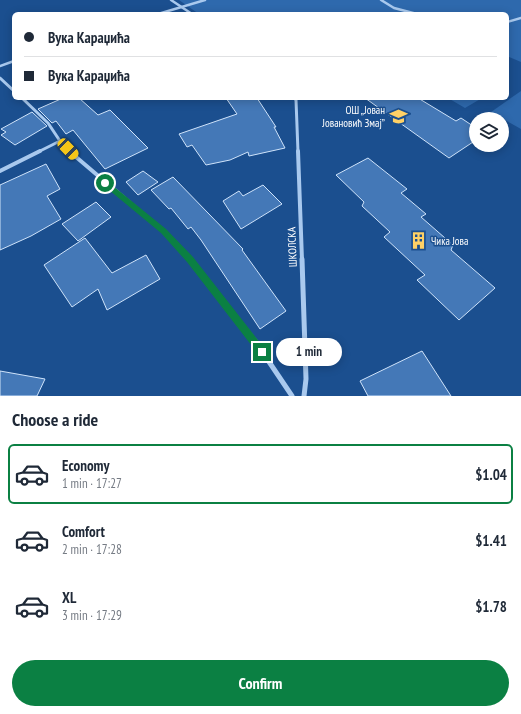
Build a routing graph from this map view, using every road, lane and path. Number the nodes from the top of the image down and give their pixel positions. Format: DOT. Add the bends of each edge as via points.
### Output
graph roads {
  1 [pos="171,0"];
  2 [pos="205,0"];
  3 [pos="381,0"];
  4 [pos="182,7"];
  5 [pos="165,12"];
  6 [pos="189,12"];
  7 [pos="409,12"];
  8 [pos="521,18"];
  9 [pos="509,21"];
  10 [pos="12,62"];
  11 [pos="0,66"];
  12 [pos="0,78"];
  13 [pos="12,89"];
  14 [pos="24,100"];
  15 [pos="296,100"];
  16 [pos="60,141"];
  17 [pos="0,171"];
  18 [pos="292,396"];
  19 [pos="304,396"];
  1 -- 4 [label="street"];
  2 -- 4 [label="street"];
  3 -- 7 [label="street" via="394,8"];
  4 -- 5 [label="street"];
  4 -- 6 [label="street"];
  8 -- 9 [label="street"];
  10 -- 11 [label="street"];
  12 -- 13 [label="street"];
  14 -- 16 [label="street" via="48,123"];
  15 -- 19 [label="street, ШКОЛСКА" via="306,379"];
  16 -- 17 [label="street"];
  16 -- 18 [label="street" via="115,192 163,231 190,260 254,341"];
}
